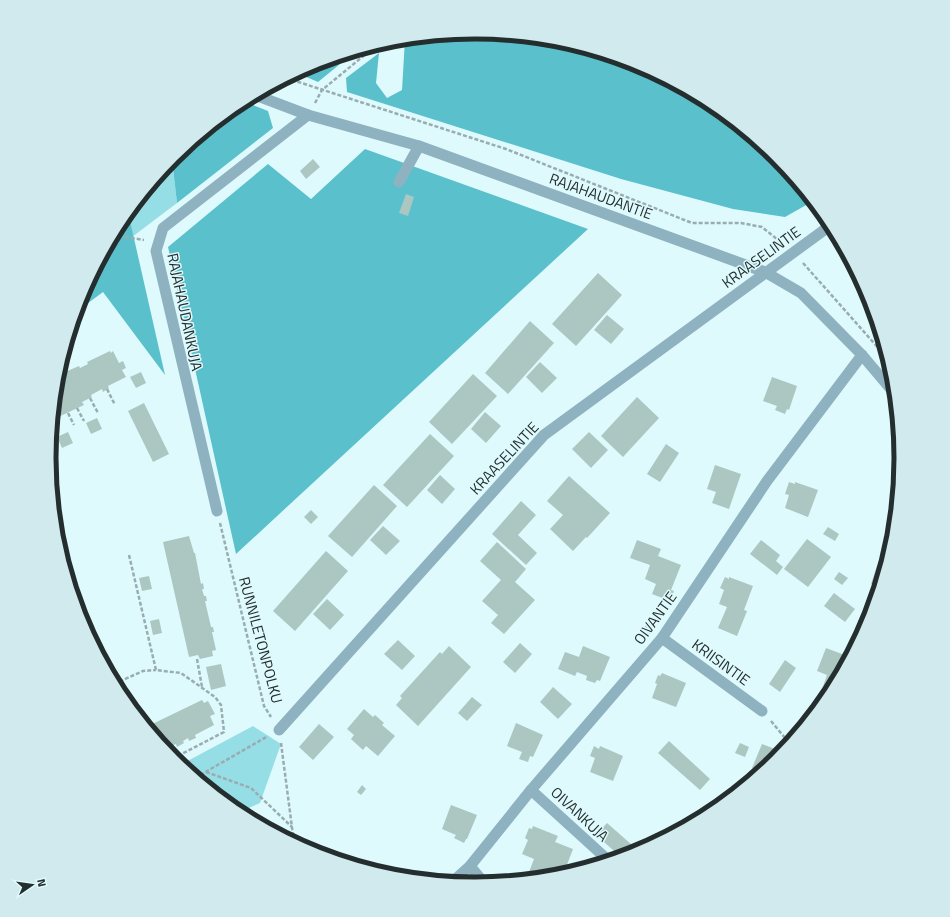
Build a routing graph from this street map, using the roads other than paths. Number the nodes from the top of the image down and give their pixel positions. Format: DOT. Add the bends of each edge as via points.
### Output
graph roads {
  1 [pos="261,97"];
  2 [pos="308,115"];
  3 [pos="419,146"];
  4 [pos="399,182"];
  5 [pos="826,229"];
  6 [pos="765,272"];
  7 [pos="862,356"];
  8 [pos="888,385"];
  9 [pos="217,511"];
  10 [pos="662,638"];
  11 [pos="762,711"];
  12 [pos="279,730"];
  13 [pos="531,790"];
  14 [pos="605,857"];
  15 [pos="470,866"];
  16 [pos="457,877"];
  17 [pos="480,878"];
  1 -- 2 [label="street, RAJAHAUDANTIE"];
  2 -- 3 [label="street, RAJAHAUDANTIE"];
  2 -- 9 [label="street, RAJAHAUDANKUJA" via="163,228 156,251"];
  3 -- 4 [label="street"];
  3 -- 6 [label="street, RAJAHAUDANTIE"];
  5 -- 6 [label="street, KRAASELINTIE"];
  6 -- 7 [label="street, RAJAHAUDANTIE" via="801,293"];
  6 -- 12 [label="street, KRAASELINTIE" via="544,435"];
  7 -- 8 [label="street, RAJAHAUDANTIE"];
  7 -- 10 [label="street, OIVANTIE" via="767,481"];
  10 -- 11 [label="street, KRIISINTIE"];
  10 -- 13 [label="street, OIVANTIE"];
  13 -- 14 [label="street, OIVANKUJA"];
  13 -- 15 [label="street, OIVANTIE"];
  15 -- 16 [label="street, OIVANTIE"];
  15 -- 17 [label="street"];
}
